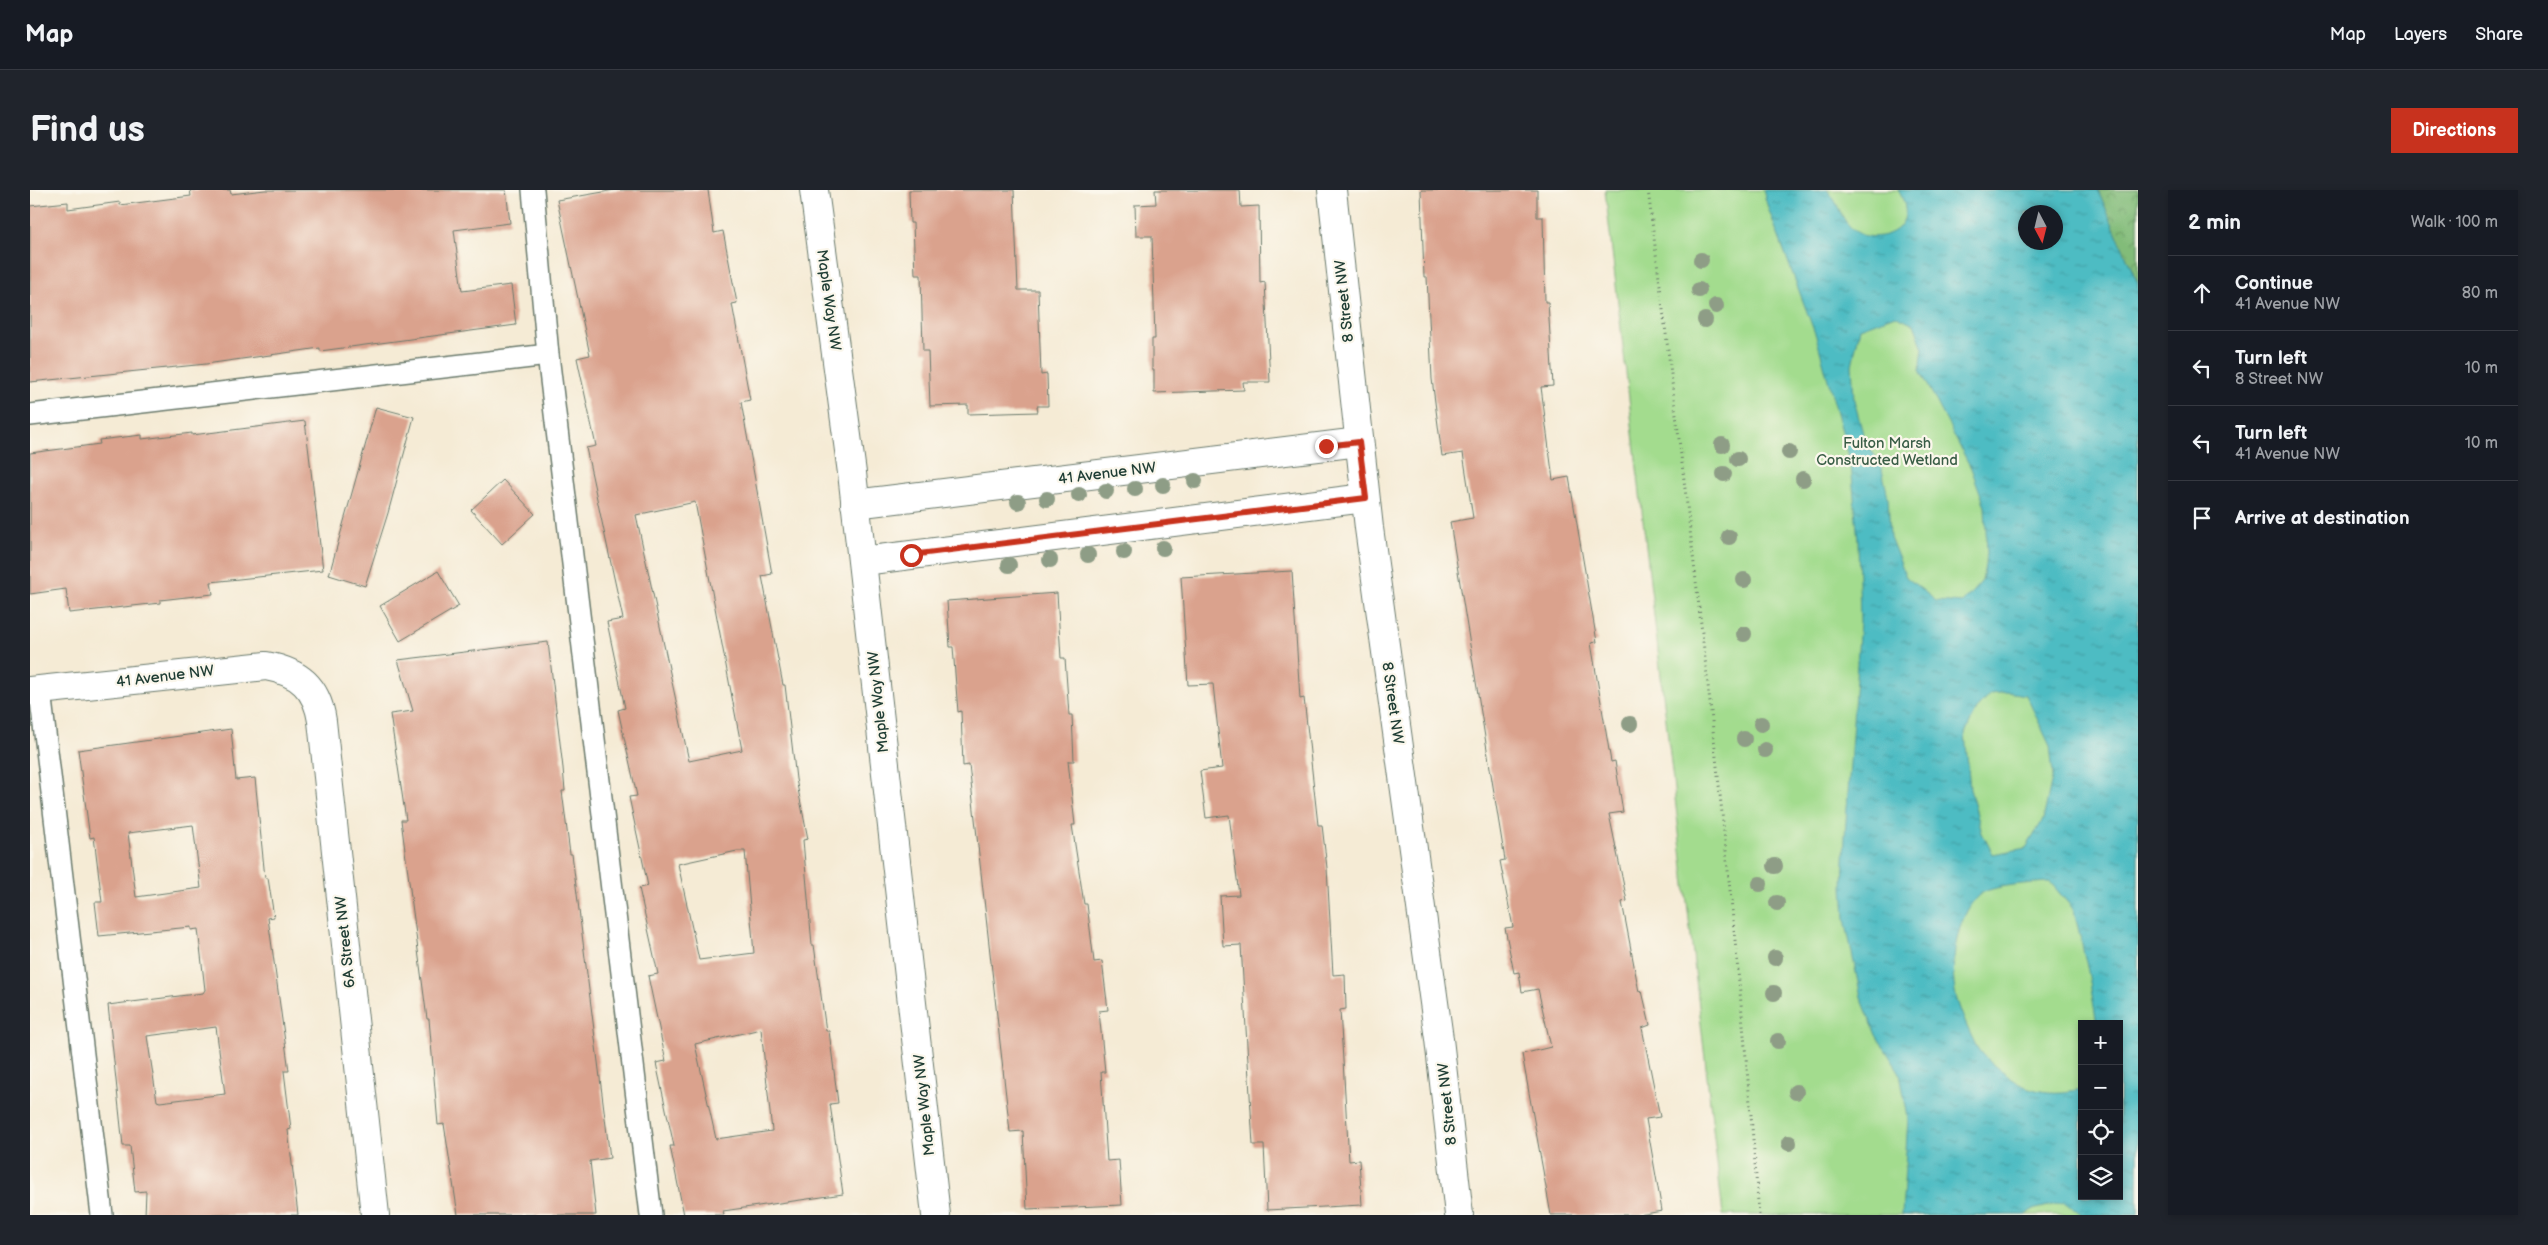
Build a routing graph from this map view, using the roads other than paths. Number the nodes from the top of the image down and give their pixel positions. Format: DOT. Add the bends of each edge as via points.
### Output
graph roads {
  1 [pos="533,190"];
  2 [pos="814,190"];
  3 [pos="1332,190"];
  4 [pos="548,355"];
  5 [pos="30,415"];
  6 [pos="1359,442"];
  7 [pos="1366,498"];
  8 [pos="856,504"];
  9 [pos="862,561"];
  10 [pos="298,676"];
  11 [pos="35,691"];
  12 [pos="102,1215"];
  13 [pos="375,1215"];
  14 [pos="651,1215"];
  15 [pos="936,1215"];
  16 [pos="1459,1215"];
  1 -- 4 [label="lane"];
  2 -- 8 [label="street, Maple Way NW"];
  3 -- 6 [label="street, 8 Street NW"];
  4 -- 5 [label="lane"];
  4 -- 14 [label="lane"];
  6 -- 7 [label="street, 8 Street NW"];
  6 -- 8 [label="street, 41 Avenue NW"];
  7 -- 9 [label="street"];
  7 -- 16 [label="street, 8 Street NW" via="1438,1030"];
  8 -- 9 [label="street, Maple Way NW"];
  9 -- 15 [label="street, Maple Way NW"];
  10 -- 11 [label="street, 41 Avenue NW" via="282,669 252,666"];
  10 -- 13 [label="street, 6A Street NW" via="319,706 322,721"];
  11 -- 12 [label="lane"];
}
